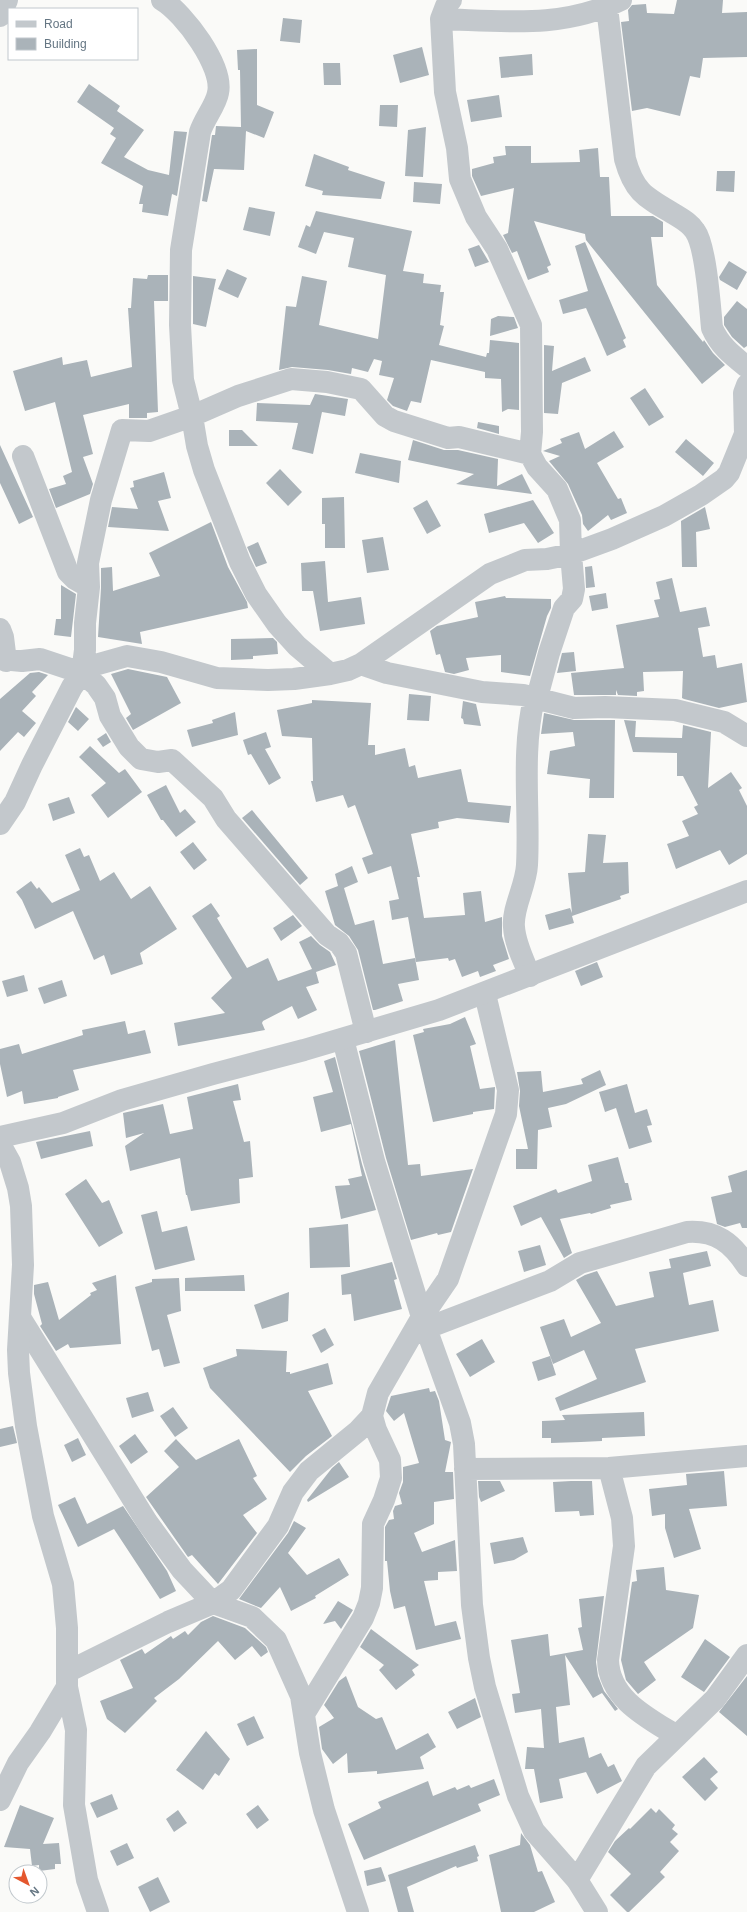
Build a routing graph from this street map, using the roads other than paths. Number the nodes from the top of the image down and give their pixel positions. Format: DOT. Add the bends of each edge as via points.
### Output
graph roads {
  1 [pos="7,0"];
  2 [pos="162,0"];
  3 [pos="451,0"];
  4 [pos="614,4"];
  5 [pos="0,16"];
  6 [pos="441,19"];
  7 [pos="747,367"];
  8 [pos="747,385"];
  9 [pos="192,416"];
  10 [pos="744,447"];
  11 [pos="530,454"];
  12 [pos="24,456"];
  13 [pos="571,554"];
  14 [pos="89,587"];
  15 [pos="0,628"];
  16 [pos="3,660"];
  17 [pos="361,664"];
  18 [pos="82,673"];
  19 [pos="330,674"];
  20 [pos="534,699"];
  21 [pos="747,736"];
  22 [pos="0,824"];
  23 [pos="747,891"];
  24 [pos="530,976"];
  25 [pos="485,994"];
  26 [pos="366,1032"];
  27 [pos="343,1039"];
  28 [pos="0,1137"];
  29 [pos="0,1144"];
  30 [pos="747,1266"];
  31 [pos="21,1320"];
  32 [pos="424,1322"];
  33 [pos="372,1416"];
  34 [pos="747,1456"];
  35 [pos="609,1468"];
  36 [pos="465,1469"];
  37 [pos="213,1603"];
  38 [pos="747,1655"];
  39 [pos="67,1680"];
  40 [pos="304,1714"];
  41 [pos="677,1736"];
  42 [pos="18,1763"];
  43 [pos="0,1774"];
  44 [pos="0,1800"];
  45 [pos="577,1880"];
  46 [pos="98,1912"];
  47 [pos="358,1912"];
  48 [pos="597,1912"];
  1 -- 5 [label="street"];
  2 -- 9 [label="street" via="183,16 203,46 219,84 218,95 200,132 181,250 180,325 183,380"];
  3 -- 6 [label="street"];
  4 -- 6 [label="street" via="574,18 543,21"];
  4 -- 7 [label="street" via="625,159 629,174 645,197 687,222 696,232 702,245 712,328 726,351"];
  6 -- 11 [label="street" via="445,92 457,148 460,179 476,217 497,249 531,325"];
  8 -- 10 [label="street" via="744,394"];
  9 -- 11 [label="street" via="238,396 291,380 327,382 361,389 385,416 394,421 448,438 459,437"];
  9 -- 14 [label="street" via="149,431 122,430 93,534 88,563"];
  9 -- 19 [label="street" via="204,470 240,562 256,594 297,646"];
  10 -- 13 [label="street" via="729,473 701,495 657,519"];
  11 -- 13 [label="street" via="537,467 557,489 570,520"];
  12 -- 14 [label="street" via="68,572"];
  13 -- 17 [label="street" via="525,560 490,574"];
  13 -- 20 [label="street" via="574,589 572,599 564,608 548,653 538,694"];
  14 -- 18 [label="street" via="85,623 86,650"];
  15 -- 16 [label="street" via="3,637"];
  16 -- 18 [label="street" via="40,659"];
  17 -- 19 [label="street"];
  17 -- 20 [label="street" via="387,674 482,692 523,695"];
  18 -- 19 [label="street" via="95,665 127,656 161,662 223,679 287,679"];
  18 -- 22 [label="street" via="72,687 15,802"];
  18 -- 26 [label="street" via="96,685 105,698 110,716 129,747 141,758 158,762 172,760 213,798 226,819 327,935 339,943 346,953"];
  20 -- 21 [label="street" via="574,708 676,710 724,722"];
  20 -- 24 [label="street" via="527,757 527,866 514,927 517,944"];
  23 -- 24 [label="street"];
  24 -- 25 [label="street"];
  25 -- 26 [label="street"];
  25 -- 32 [label="street" via="508,1090 506,1114 448,1279"];
  26 -- 27 [label="street"];
  27 -- 28 [label="street" via="122,1100 63,1123"];
  27 -- 32 [label="street" via="374,1161"];
  29 -- 31 [label="street" via="10,1162 22,1206"];
  30 -- 32 [label="street" via="735,1248 712,1234 700,1231 687,1232 580,1263 550,1281"];
  31 -- 37 [label="street" via="147,1522 182,1570"];
  31 -- 39 [label="street" via="19,1373 41,1508 63,1584 67,1628"];
  32 -- 33 [label="street" via="378,1392"];
  32 -- 36 [label="street" via="460,1423"];
  33 -- 37 [label="street" via="309,1472 293,1492 278,1526 231,1590"];
  33 -- 40 [label="street" via="390,1460 391,1478 373,1524 372,1588 369,1603 363,1618"];
  34 -- 35 [label="street"];
  35 -- 36 [label="street"];
  35 -- 41 [label="street" via="622,1518 624,1546 608,1671 612,1682 629,1704"];
  36 -- 45 [label="street" via="472,1605 485,1687 525,1813 542,1842"];
  37 -- 39 [label="street" via="168,1622"];
  37 -- 40 [label="street" via="252,1617 276,1640 301,1696"];
  38 -- 41 [label="street" via="715,1699"];
  39 -- 42 [label="street" via="40,1732"];
  39 -- 46 [label="street" via="76,1730 74,1804 87,1880"];
  40 -- 47 [label="street" via="310,1753 324,1810"];
  41 -- 45 [label="street" via="646,1766"];
  42 -- 43 [label="street"];
  42 -- 44 [label="street"];
  45 -- 48 [label="street"];
}
